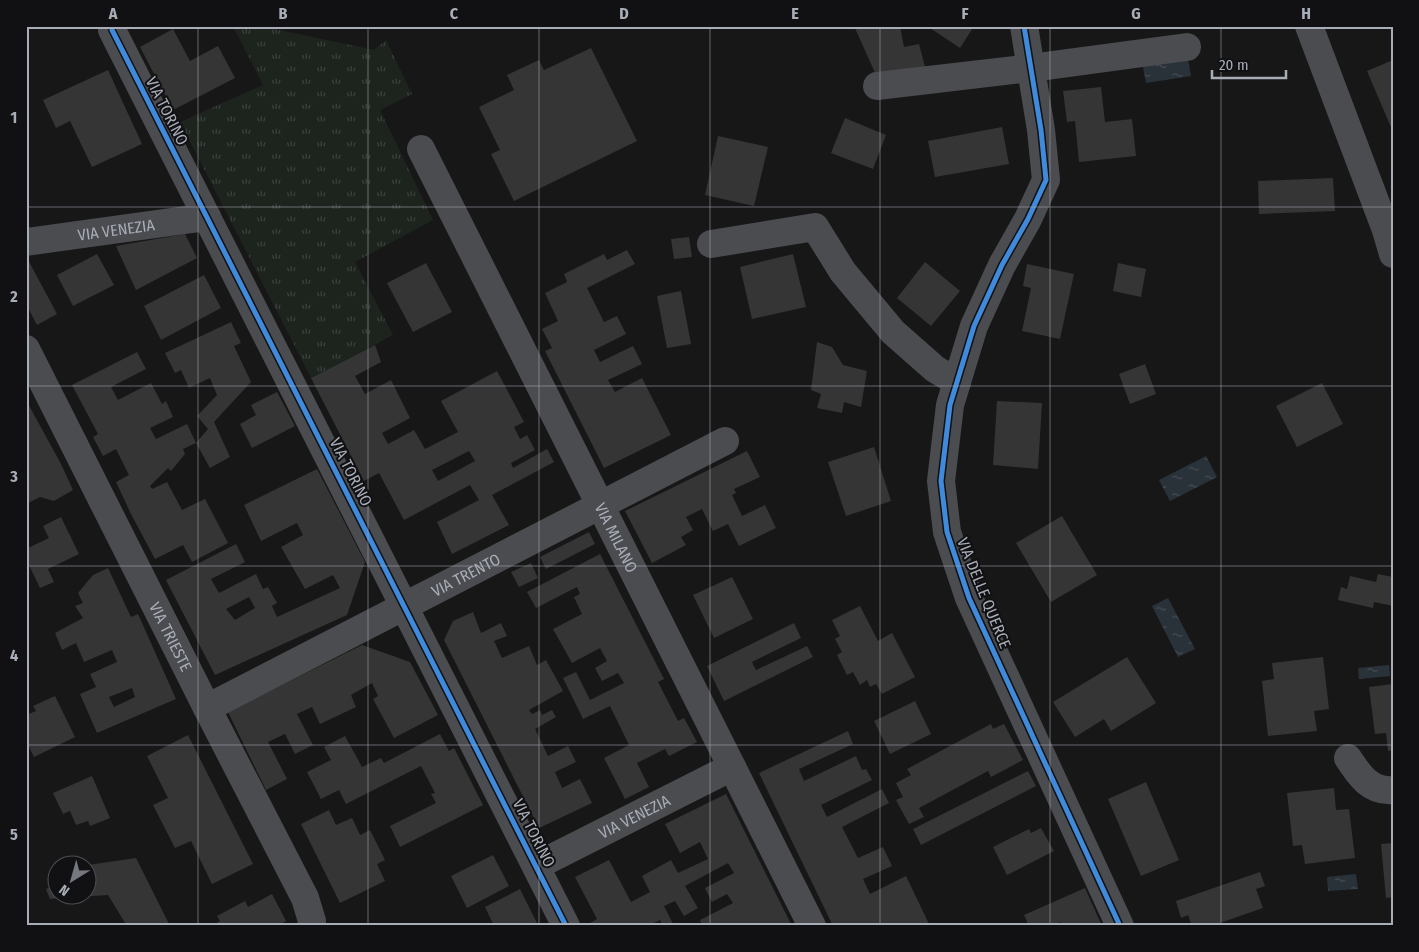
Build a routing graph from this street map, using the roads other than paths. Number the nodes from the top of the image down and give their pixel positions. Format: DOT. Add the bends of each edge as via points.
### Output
graph roads {
  1 [pos="1024,26"];
  2 [pos="1309,26"];
  3 [pos="112,30"];
  4 [pos="1187,47"];
  5 [pos="1031,68"];
  6 [pos="878,86"];
  7 [pos="421,150"];
  8 [pos="208,217"];
  9 [pos="26,242"];
  10 [pos="711,244"];
  11 [pos="1393,254"];
  12 [pos="26,349"];
  13 [pos="957,382"];
  14 [pos="725,441"];
  15 [pos="600,506"];
  16 [pos="405,606"];
  17 [pos="206,708"];
  18 [pos="1348,758"];
  19 [pos="732,767"];
  20 [pos="1393,790"];
  21 [pos="536,866"];
  22 [pos="311,926"];
  23 [pos="566,926"];
  24 [pos="812,926"];
  25 [pos="1120,926"];
  1 -- 5 [label="street, VIA DELLE QUERCE"];
  2 -- 11 [label="street"];
  3 -- 8 [label="street, VIA TORINO"];
  4 -- 5 [label="street"];
  5 -- 6 [label="street"];
  5 -- 13 [label="street, VIA DELLE QUERCE" via="1046,180 974,326"];
  7 -- 15 [label="street, VIA MILANO"];
  8 -- 9 [label="street, VIA VENEZIA"];
  8 -- 16 [label="street, VIA TORINO"];
  10 -- 13 [label="street" via="815,227 843,272 893,332 935,369"];
  12 -- 17 [label="street, VIA TRIESTE"];
  13 -- 25 [label="street, VIA DELLE QUERCE" via="950,404 941,481 947,532 969,598"];
  14 -- 15 [label="street, VIA TRENTO"];
  15 -- 16 [label="street, VIA TRENTO"];
  15 -- 19 [label="street, VIA MILANO"];
  16 -- 17 [label="street, VIA TRENTO"];
  16 -- 21 [label="street, VIA TORINO"];
  17 -- 22 [label="street, VIA TRIESTE" via="305,898"];
  18 -- 20 [label="street" via="1370,785"];
  19 -- 21 [label="street, VIA VENEZIA"];
  19 -- 24 [label="street, VIA MILANO"];
  21 -- 23 [label="street, VIA TORINO"];
}
